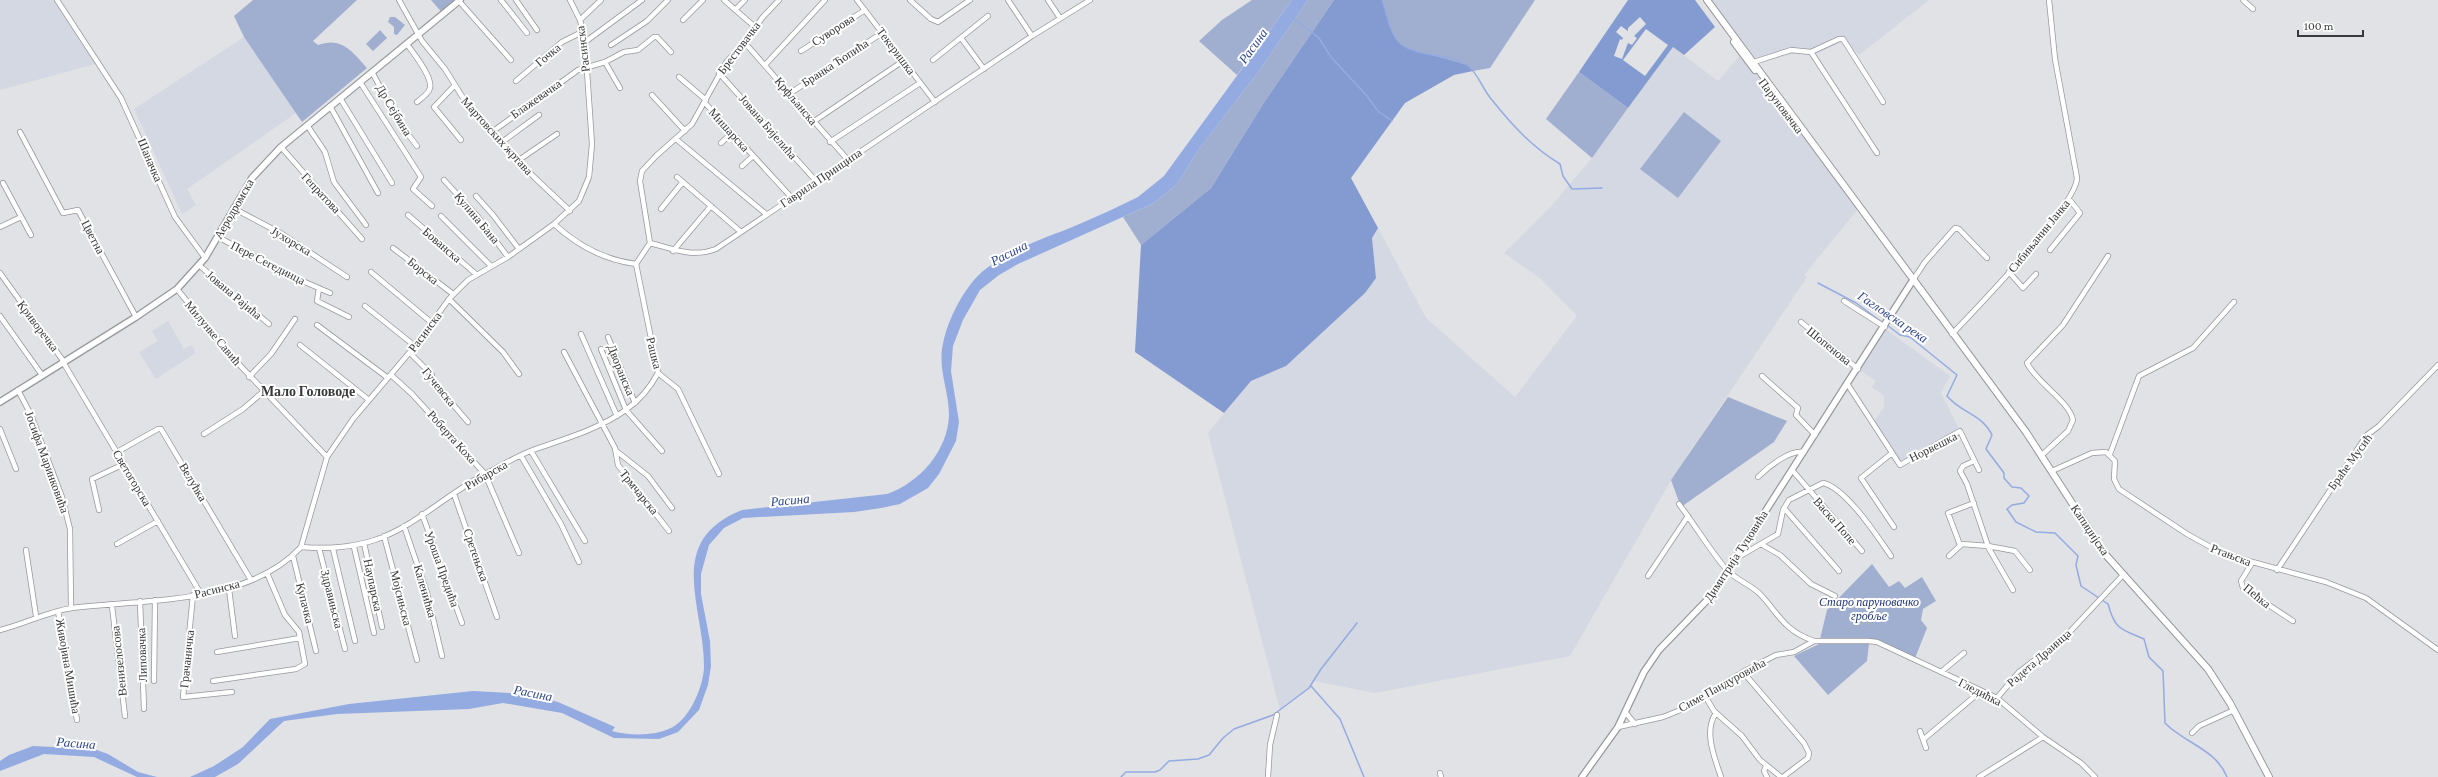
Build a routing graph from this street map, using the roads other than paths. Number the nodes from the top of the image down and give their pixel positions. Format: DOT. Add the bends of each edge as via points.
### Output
graph roads {
  1 [pos="58,0"];
  2 [pos="399,0"];
  3 [pos="459,0"];
  4 [pos="501,0"];
  5 [pos="516,0"];
  6 [pos="570,0"];
  7 [pos="601,0"];
  8 [pos="642,0"];
  9 [pos="668,0"];
  10 [pos="703,0"];
  11 [pos="724,0"];
  12 [pos="744,0"];
  13 [pos="779,0"];
  14 [pos="825,0"];
  15 [pos="857,0"];
  16 [pos="911,0"];
  17 [pos="970,0"];
  18 [pos="1008,0"];
  19 [pos="1048,0"];
  20 [pos="1703,0"];
  21 [pos="1707,0"];
  22 [pos="2049,0"];
  23 [pos="2243,0"];
  24 [pos="1087,1"];
  25 [pos="2253,9"];
  26 [pos="735,10"];
  27 [pos="865,10"];
  28 [pos="988,16"];
  29 [pos="1060,18"];
  30 [pos="580,20"];
  31 [pos="683,20"];
  32 [pos="755,27"];
  33 [pos="537,30"];
  34 [pos="582,32"];
  35 [pos="527,33"];
  36 [pos="882,33"];
  37 [pos="419,35"];
  38 [pos="1032,36"];
  39 [pos="961,38"];
  40 [pos="584,42"];
  41 [pos="745,43"];
  42 [pos="407,44"];
  43 [pos="610,45"];
  44 [pos="801,51"];
  45 [pos="671,52"];
  46 [pos="1811,52"];
  47 [pos="512,60"];
  48 [pos="933,60"];
  49 [pos="903,61"];
  50 [pos="605,62"];
  51 [pos="1754,62"];
  52 [pos="765,64"];
  53 [pos="587,67"];
  54 [pos="984,69"];
  55 [pos="372,72"];
  56 [pos="719,73"];
  57 [pos="679,77"];
  58 [pos="516,81"];
  59 [pos="360,82"];
  60 [pos="920,83"];
  61 [pos="455,85"];
  62 [pos="620,88"];
  63 [pos="652,94"];
  64 [pos="789,94"];
  65 [pos="340,98"];
  66 [pos="418,102"];
  67 [pos="706,102"];
  68 [pos="935,102"];
  69 [pos="1883,102"];
  70 [pos="330,106"];
  71 [pos="539,115"];
  72 [pos="813,122"];
  73 [pos="307,125"];
  74 [pos="685,131"];
  75 [pos="20,132"];
  76 [pos="492,132"];
  77 [pos="732,132"];
  78 [pos="557,134"];
  79 [pos="676,139"];
  80 [pos="461,140"];
  81 [pos="502,142"];
  82 [pos="830,142"];
  83 [pos="721,143"];
  84 [pos="417,146"];
  85 [pos="281,147"];
  86 [pos="1878,153"];
  87 [pos="753,156"];
  88 [pos="519,160"];
  89 [pos="848,160"];
  90 [pos="742,166"];
  91 [pos="677,177"];
  92 [pos="444,180"];
  93 [pos="816,181"];
  94 [pos="682,182"];
  95 [pos="3,183"];
  96 [pos="392,183"];
  97 [pos="378,193"];
  98 [pos="476,196"];
  99 [pos="791,197"];
  100 [pos="2069,200"];
  101 [pos="1855,202"];
  102 [pos="432,206"];
  103 [pos="711,206"];
  104 [pos="233,208"];
  105 [pos="661,209"];
  106 [pos="570,211"];
  107 [pos="766,214"];
  108 [pos="408,215"];
  109 [pos="441,216"];
  110 [pos="21,217"];
  111 [pos="554,224"];
  112 [pos="366,225"];
  113 [pos="0,227"];
  114 [pos="741,232"];
  115 [pos="31,235"];
  116 [pos="218,237"];
  117 [pos="362,239"];
  118 [pos="650,243"];
  119 [pos="393,248"];
  120 [pos="519,249"];
  121 [pos="2050,250"];
  122 [pos="674,251"];
  123 [pos="2108,256"];
  124 [pos="508,257"];
  125 [pos="205,258"];
  126 [pos="1988,258"];
  127 [pos="636,264"];
  128 [pos="200,266"];
  129 [pos="491,266"];
  130 [pos="371,272"];
  131 [pos="2009,272"];
  132 [pos="0,273"];
  133 [pos="2036,274"];
  134 [pos="477,275"];
  135 [pos="347,277"];
  136 [pos="1913,280"];
  137 [pos="319,288"];
  138 [pos="177,289"];
  139 [pos="330,293"];
  140 [pos="453,294"];
  141 [pos="449,299"];
  142 [pos="1844,301"];
  143 [pos="2234,302"];
  144 [pos="365,306"];
  145 [pos="0,316"];
  146 [pos="348,317"];
  147 [pos="136,318"];
  148 [pos="295,319"];
  149 [pos="1801,322"];
  150 [pos="432,323"];
  151 [pos="269,324"];
  152 [pos="317,325"];
  153 [pos="1884,327"];
  154 [pos="581,334"];
  155 [pos="1952,334"];
  156 [pos="608,337"];
  157 [pos="300,345"];
  158 [pos="415,346"];
  159 [pos="601,349"];
  160 [pos="564,352"];
  161 [pos="410,353"];
  162 [pos="63,361"];
  163 [pos="2438,365"];
  164 [pos="1858,369"];
  165 [pos="658,373"];
  166 [pos="519,374"];
  167 [pos="42,375"];
  168 [pos="250,376"];
  169 [pos="390,376"];
  170 [pos="1762,376"];
  171 [pos="1848,385"];
  172 [pos="18,390"];
  173 [pos="264,391"];
  174 [pos="369,400"];
  175 [pos="0,402"];
  176 [pos="635,403"];
  177 [pos="626,410"];
  178 [pos="617,416"];
  179 [pos="468,422"];
  180 [pos="600,425"];
  181 [pos="0,429"];
  182 [pos="204,434"];
  183 [pos="1815,435"];
  184 [pos="615,450"];
  185 [pos="531,451"];
  186 [pos="662,451"];
  187 [pos="117,452"];
  188 [pos="1804,452"];
  189 [pos="1892,453"];
  190 [pos="2110,454"];
  191 [pos="2042,455"];
  192 [pos="521,456"];
  193 [pos="327,457"];
  194 [pos="1974,461"];
  195 [pos="124,464"];
  196 [pos="16,469"];
  197 [pos="1792,470"];
  198 [pos="1979,470"];
  199 [pos="2052,471"];
  200 [pos="485,474"];
  201 [pos="718,474"];
  202 [pos="1758,477"];
  203 [pos="1810,489"];
  204 [pos="454,494"];
  205 [pos="1974,503"];
  206 [pos="1679,504"];
  207 [pos="672,508"];
  208 [pos="1784,508"];
  209 [pos="99,510"];
  210 [pos="422,514"];
  211 [pos="1688,516"];
  212 [pos="158,521"];
  213 [pos="404,526"];
  214 [pos="1894,527"];
  215 [pos="669,531"];
  216 [pos="384,536"];
  217 [pos="585,541"];
  218 [pos="364,543"];
  219 [pos="117,544"];
  220 [pos="1761,544"];
  221 [pos="1960,545"];
  222 [pos="354,546"];
  223 [pos="301,547"];
  224 [pos="1988,547"];
  225 [pos="319,548"];
  226 [pos="333,549"];
  227 [pos="26,550"];
  228 [pos="1862,551"];
  229 [pos="519,554"];
  230 [pos="293,556"];
  231 [pos="1891,556"];
  232 [pos="1949,556"];
  233 [pos="1734,560"];
  234 [pos="579,562"];
  235 [pos="2252,563"];
  236 [pos="1727,570"];
  237 [pos="2030,570"];
  238 [pos="2277,570"];
  239 [pos="1839,571"];
  240 [pos="267,574"];
  241 [pos="2123,575"];
  242 [pos="1648,576"];
  243 [pos="250,580"];
  244 [pos="229,589"];
  245 [pos="2013,590"];
  246 [pos="201,594"];
  247 [pos="193,595"];
  248 [pos="1835,596"];
  249 [pos="155,600"];
  250 [pos="140,601"];
  251 [pos="112,606"];
  252 [pos="71,608"];
  253 [pos="58,611"];
  254 [pos="36,616"];
  255 [pos="497,617"];
  256 [pos="2294,621"];
  257 [pos="462,623"];
  258 [pos="382,627"];
  259 [pos="0,630"];
  260 [pos="374,633"];
  261 [pos="1799,634"];
  262 [pos="235,636"];
  263 [pos="300,638"];
  264 [pos="355,641"];
  265 [pos="1814,641"];
  266 [pos="1872,641"];
  267 [pos="1802,647"];
  268 [pos="345,649"];
  269 [pos="2438,650"];
  270 [pos="316,651"];
  271 [pos="217,652"];
  272 [pos="1964,653"];
  273 [pos="442,656"];
  274 [pos="417,660"];
  275 [pos="1743,672"];
  276 [pos="1941,672"];
  277 [pos="154,681"];
  278 [pos="213,681"];
  279 [pos="1981,691"];
  280 [pos="232,692"];
  281 [pos="1705,696"];
  282 [pos="1997,698"];
  283 [pos="144,709"];
  284 [pos="2234,710"];
  285 [pos="1626,712"];
  286 [pos="1716,713"];
  287 [pos="1277,715"];
  288 [pos="125,716"];
  289 [pos="77,720"];
  290 [pos="1635,724"];
  291 [pos="1618,727"];
  292 [pos="1920,731"];
  293 [pos="2192,733"];
  294 [pos="2042,737"];
  295 [pos="1924,739"];
  296 [pos="1926,748"];
  297 [pos="1766,766"];
  298 [pos="1268,777"];
  299 [pos="1582,777"];
  300 [pos="1721,777"];
  301 [pos="1767,777"];
  302 [pos="1782,777"];
  303 [pos="1979,777"];
  304 [pos="2094,777"];
  305 [pos="2269,777"];
  1 -- 125 [label="street, Шаначка" via="129,112 175,217"];
  2 -- 37 [label="street, Мартовских жртава"];
  3 -- 37 [label="street, Аеродромска"];
  3 -- 47 [label="street"];
  4 -- 35 [label="street"];
  5 -- 33 [label="street"];
  6 -- 30 [label="street, Расинска"];
  7 -- 30 [label="street"];
  8 -- 40 [label="street"];
  9 -- 43 [label="street" via="647,21"];
  10 -- 31 [label="street"];
  11 -- 26 [label="street"];
  12 -- 26 [label="street"];
  13 -- 32 [label="street, Брестовачка"];
  14 -- 52 [label="street"];
  15 -- 27 [label="street, Текеришка"];
  16 -- 17 [label="street" via="938,22"];
  18 -- 38 [label="street"];
  19 -- 29 [label="street"];
  20 -- 101 [label="main road, Паруновачка"];
  21 -- 51 [label="main road, Паруновачка"];
  22 -- 100 [label="street, Сибињанин Јанка" via="2056,59 2077,178"];
  23 -- 25 [label="street"];
  24 -- 29 [label="street, Гаврила Принципа"];
  26 -- 32 [label="street"];
  27 -- 36 [label="street, Текеришка"];
  27 -- 44 [label="street, Суворова"];
  28 -- 39 [label="street"];
  29 -- 38 [label="street, Гаврила Принципа"];
  30 -- 34 [label="street, Расинска"];
  32 -- 41 [label="street, Брестовачка"];
  34 -- 40 [label="street, Расинска"];
  34 -- 58 [label="street, Гочка" via="562,42"];
  36 -- 49 [label="street, Текеришка"];
  36 -- 64 [label="street, Бранка Ћопића"];
  37 -- 42 [label="street, Аеродромска"];
  37 -- 61 [label="street, Мартовских жртава"];
  38 -- 54 [label="street, Гаврила Принципа"];
  39 -- 48 [label="street"];
  39 -- 54 [label="street"];
  40 -- 53 [label="street, Расинска"];
  41 -- 52 [label="street, Крфљанска"];
  41 -- 56 [label="street, Брестовачка" via="726,60"];
  42 -- 55 [label="street, Аеродромска"];
  42 -- 66 [label="street" via="426,73 430,85 428,92"];
  45 -- 50 [label="street, Блажевачка" via="654,37 638,50 624,52"];
  46 -- 51 [label="street" via="1791,50"];
  46 -- 69 [label="street" via="1844,39"];
  46 -- 86 [label="street"];
  49 -- 60 [label="street, Текеришка"];
  49 -- 72 [label="street"];
  50 -- 53 [label="street, Блажевачка"];
  50 -- 62 [label="street"];
  51 -- 101 [label="main road, Паруновачка"];
  52 -- 64 [label="street, Крфљанска"];
  53 -- 76 [label="street, Блажевачка" via="561,81"];
  53 -- 106 [label="street, Расинска" via="586,88 592,158 586,187"];
  54 -- 68 [label="street, Гаврила Принципа"];
  55 -- 59 [label="street, Аеродромска"];
  55 -- 84 [label="street, Др Сејбина" via="400,124"];
  56 -- 67 [label="street, Брестовачка"];
  56 -- 93 [label="street, Јована Бијелића"];
  57 -- 67 [label="street"];
  59 -- 65 [label="street, Аеродромска"];
  59 -- 102 [label="street" via="421,177 413,189"];
  60 -- 68 [label="street, Текеришка"];
  60 -- 82 [label="street"];
  61 -- 76 [label="street, Мартовских жртава" via="465,102"];
  61 -- 80 [label="street" via="434,107"];
  63 -- 74 [label="street"];
  64 -- 72 [label="street, Крфљанска"];
  65 -- 70 [label="street, Аеродромска"];
  65 -- 96 [label="street"];
  67 -- 74 [label="street, Брестовачка"];
  67 -- 77 [label="street, Мишарска"];
  68 -- 89 [label="street, Гаврила Принципа"];
  70 -- 73 [label="street, Аеродромска"];
  70 -- 97 [label="street"];
  71 -- 81 [label="street"];
  72 -- 82 [label="street, Крфљанска"];
  73 -- 85 [label="street, Аеродромска"];
  73 -- 112 [label="street" via="325,152 334,182"];
  74 -- 79 [label="street, Брестовачка"];
  75 -- 147 [label="street, Цветна" via="63,213 78,210"];
  76 -- 81 [label="street, Мартовских жртава"];
  77 -- 83 [label="street"];
  77 -- 87 [label="street, Мишарска"];
  78 -- 88 [label="street"];
  79 -- 107 [label="street"];
  79 -- 118 [label="street, Брестовачка" via="656,156 640,176"];
  81 -- 88 [label="street, Мартовских жртава"];
  82 -- 89 [label="street, Крфљанска"];
  85 -- 104 [label="street, Аеродромска" via="252,178"];
  85 -- 117 [label="street, Гепратова"];
  87 -- 90 [label="street, Мишарска"];
  87 -- 99 [label="street, Мишарска"];
  88 -- 106 [label="street, Мартовских жртава"];
  89 -- 93 [label="street, Гаврила Принципа"];
  91 -- 94 [label="street"];
  92 -- 124 [label="street, Кулина Бана" via="483,222"];
  93 -- 99 [label="street, Гаврила Принципа"];
  94 -- 103 [label="street"];
  94 -- 105 [label="street"];
  95 -- 110 [label="street"];
  98 -- 120 [label="street"];
  99 -- 107 [label="street, Гаврила Принципа"];
  100 -- 121 [label="street" via="2080,213"];
  100 -- 131 [label="street, Сибињанин Јанка"];
  101 -- 136 [label="main road, Паруновачка"];
  103 -- 114 [label="street"];
  103 -- 122 [label="street"];
  104 -- 116 [label="street, Аеродромска"];
  104 -- 135 [label="street, Јухорска" via="282,234"];
  106 -- 111 [label="street, Расинска"];
  107 -- 114 [label="street, Гаврила Принципа"];
  108 -- 134 [label="street, Бованска"];
  109 -- 129 [label="street"];
  110 -- 113 [label="street"];
  110 -- 115 [label="street"];
  111 -- 120 [label="street, Расинска"];
  111 -- 127 [label="street" via="578,245 619,262"];
  114 -- 122 [label="street, Гаврила Принципа" via="707,253"];
  116 -- 125 [label="street, Аеродромска"];
  116 -- 137 [label="street, Пере Сегединца"];
  118 -- 122 [label="street, Гаврила Принципа"];
  118 -- 127 [label="street"];
  119 -- 140 [label="street, Борска"];
  120 -- 124 [label="street, Расинска"];
  123 -- 191 [label="street" via="2063,325 2027,362 2046,388 2072,415 2071,427"];
  124 -- 129 [label="street, Расинска"];
  125 -- 128 [label="street, Аеродромска"];
  126 -- 136 [label="street" via="1959,229 1953,228"];
  127 -- 165 [label="street, Рашка"];
  128 -- 138 [label="street, Аеродромска"];
  128 -- 151 [label="street, Јована Рајића"];
  129 -- 134 [label="street, Расинска"];
  130 -- 150 [label="street"];
  131 -- 133 [label="street" via="2022,288"];
  131 -- 155 [label="street, Сибињанин Јанка"];
  132 -- 162 [label="street, Криворечка"];
  134 -- 140 [label="street, Расинска"];
  136 -- 153 [label="street, Димитрија Туцовића"];
  136 -- 155 [label="main road, Капиџијска"];
  137 -- 139 [label="street, Пере Сегединца"];
  137 -- 146 [label="street, Пере Сегединца" via="317,301"];
  138 -- 147 [label="street, Аеродромска"];
  138 -- 168 [label="street, Милунке Савић"];
  140 -- 141 [label="street, Расинска"];
  141 -- 150 [label="street, Расинска"];
  141 -- 166 [label="street" via="503,352"];
  142 -- 153 [label="street"];
  143 -- 190 [label="street" via="2193,348 2139,376"];
  144 -- 158 [label="street"];
  145 -- 167 [label="street"];
  147 -- 162 [label="street, Аеродромска"];
  148 -- 168 [label="street, Милунке Савић" via="271,354"];
  149 -- 164 [label="street, Шопенова"];
  150 -- 158 [label="street, Расинска"];
  152 -- 169 [label="street, Роберта Коха"];
  153 -- 164 [label="street, Димитрија Туцовића"];
  154 -- 178 [label="street"];
  155 -- 191 [label="main road, Капиџијска"];
  156 -- 176 [label="street, Дворанска"];
  157 -- 174 [label="street"];
  158 -- 161 [label="street, Расинска"];
  159 -- 177 [label="street"];
  160 -- 180 [label="street, Трмчарска"];
  161 -- 169 [label="street, Расинска"];
  161 -- 179 [label="street, Гучевска" via="432,375 431,379"];
  162 -- 167 [label="street, Аеродромска"];
  162 -- 187 [label="street, Светогорска"];
  163 -- 238 [label="street, Браће Мусић" via="2379,426 2367,435"];
  164 -- 171 [label="street, Димитрија Туцовића"];
  165 -- 176 [label="street, Рибарска" via="650,388"];
  165 -- 201 [label="street, Рашка" via="678,389"];
  167 -- 172 [label="street, Аеродромска"];
  168 -- 173 [label="street, Милунке Савић"];
  169 -- 174 [label="street, Расинска"];
  169 -- 200 [label="street, Роберта Коха" via="412,394"];
  170 -- 183 [label="street" via="1798,408 1796,415"];
  171 -- 183 [label="street, Димитрија Туцовића"];
  171 -- 189 [label="street, Норвешка"];
  172 -- 175 [label="street, Аеродромска"];
  172 -- 252 [label="street, Јосифа Маринковића" via="31,414 62,497 70,529"];
  173 -- 182 [label="street" via="243,409"];
  173 -- 193 [label="street, Милунке Савић"];
  174 -- 193 [label="street, Расинска"];
  176 -- 177 [label="street, Рибарска"];
  177 -- 178 [label="street, Рибарска"];
  177 -- 186 [label="street"];
  178 -- 180 [label="street, Рибарска"];
  180 -- 184 [label="street, Трмчарска"];
  180 -- 185 [label="street, Рибарска"];
  181 -- 196 [label="street"];
  183 -- 188 [label="street, Димитрија Туцовића"];
  184 -- 207 [label="street, Трмчарска" via="648,476"];
  184 -- 215 [label="street, Трмчарска" via="618,465"];
  185 -- 192 [label="street, Рибарска"];
  185 -- 217 [label="street"];
  187 -- 195 [label="street, Светогорска"];
  187 -- 243 [label="street, Велућка" via="162,429"];
  188 -- 197 [label="street, Димитрија Туцовића"];
  188 -- 202 [label="street" via="1784,459"];
  189 -- 194 [label="street, Норвешка" via="1900,465 1960,432"];
  189 -- 214 [label="street" via="1860,478"];
  190 -- 199 [label="street" via="2098,451"];
  190 -- 235 [label="street, Ртањска" via="2115,461 2114,479 2119,489 2223,554"];
  191 -- 199 [label="main road, Капиџијска"];
  192 -- 200 [label="street, Рибарска"];
  192 -- 234 [label="street" via="554,511"];
  193 -- 223 [label="street, Расинска"];
  194 -- 198 [label="street, Норвешка"];
  194 -- 205 [label="street" via="1960,470"];
  195 -- 209 [label="street" via="92,479"];
  195 -- 212 [label="street, Светогорска"];
  197 -- 203 [label="street, Васка Попе"];
  197 -- 233 [label="street, Димитрија Туцовића"];
  199 -- 241 [label="main road, Капиџијска" via="2089,530"];
  200 -- 204 [label="street, Рибарска"];
  200 -- 229 [label="street, Роберта Коха"];
  203 -- 208 [label="street" via="1792,498"];
  203 -- 228 [label="street, Васка Попе"];
  203 -- 231 [label="street" via="1823,483 1837,491"];
  204 -- 210 [label="street, Рибарска"];
  204 -- 255 [label="street, Сретењска"];
  205 -- 221 [label="street" via="1948,513"];
  205 -- 224 [label="street"];
  206 -- 211 [label="street"];
  208 -- 220 [label="street" via="1778,534"];
  208 -- 239 [label="street"];
  210 -- 213 [label="street, Рибарска"];
  210 -- 257 [label="street, Уроша Предића"];
  211 -- 236 [label="street"];
  211 -- 242 [label="street"];
  212 -- 219 [label="street"];
  212 -- 246 [label="street, Светогорска"];
  213 -- 216 [label="street, Рибарска"];
  213 -- 273 [label="street, Каленићка" via="427,593"];
  216 -- 218 [label="street, Рибарска"];
  216 -- 274 [label="street, Мојсињска"];
  218 -- 222 [label="street, Рибарска"];
  218 -- 258 [label="street, Наупарска"];
  220 -- 233 [label="street"];
  220 -- 248 [label="street" via="1780,555 1811,584"];
  221 -- 224 [label="street"];
  221 -- 232 [label="street"];
  222 -- 226 [label="street, Рибарска"];
  222 -- 260 [label="street"];
  223 -- 225 [label="street, Рибарска"];
  223 -- 230 [label="street, Расинска"];
  224 -- 237 [label="street" via="2017,552"];
  224 -- 245 [label="street"];
  225 -- 226 [label="street, Рибарска"];
  225 -- 268 [label="street, Здравињска"];
  226 -- 264 [label="street"];
  227 -- 254 [label="street"];
  230 -- 240 [label="street, Расинска"];
  230 -- 270 [label="street, Купачка"];
  233 -- 236 [label="street, Димитрија Туцовића"];
  235 -- 238 [label="street, Ртањска"];
  235 -- 256 [label="street, Пећка" via="2241,581 2243,588"];
  236 -- 261 [label="street" via="1758,592 1777,617"];
  236 -- 285 [label="street, Димитрија Туцовића" via="1706,602 1659,650 1644,672"];
  238 -- 269 [label="street, Ртањска" via="2326,582 2366,598"];
  240 -- 243 [label="street, Расинска"];
  240 -- 263 [label="street" via="285,615 298,631"];
  241 -- 282 [label="street, Радета Драинца" via="2056,646 2019,672"];
  241 -- 284 [label="main road, Капиџијска" via="2200,658"];
  243 -- 244 [label="street, Расинска"];
  244 -- 246 [label="street, Расинска"];
  244 -- 262 [label="street"];
  246 -- 247 [label="street, Расинска"];
  247 -- 249 [label="street, Расинска"];
  247 -- 280 [label="street, Грачаничка" via="183,697"];
  249 -- 250 [label="street, Расинска"];
  249 -- 277 [label="street"];
  250 -- 251 [label="street, Расинска"];
  250 -- 283 [label="street, Липовачка"];
  251 -- 252 [label="street, Расинска"];
  251 -- 288 [label="street, Венизелосова"];
  252 -- 253 [label="street, Расинска"];
  253 -- 254 [label="street, Расинска"];
  253 -- 289 [label="street, Живојина Мишића"];
  254 -- 259 [label="street, Расинска"];
  261 -- 265 [label="street"];
  261 -- 267 [label="street" via="1803,640"];
  263 -- 271 [label="street"];
  263 -- 278 [label="street" via="305,662 303,666"];
  265 -- 266 [label="street, Симе Пандуровића"];
  265 -- 267 [label="street, Симе Пандуровића"];
  266 -- 276 [label="street, Гледићка"];
  267 -- 275 [label="street, Симе Пандуровића" via="1794,652 1776,655"];
  272 -- 276 [label="street"];
  275 -- 281 [label="street, Симе Пандуровића"];
  275 -- 302 [label="street" via="1804,743 1809,753 1808,758"];
  276 -- 279 [label="street, Гледићка"];
  279 -- 282 [label="street, Гледићка"];
  279 -- 295 [label="street"];
  281 -- 286 [label="street"];
  281 -- 290 [label="street, Симе Пандуровића" via="1663,717"];
  282 -- 294 [label="street, Гледићка"];
  284 -- 293 [label="street" via="2199,726"];
  284 -- 305 [label="main road, Капиџијска"];
  285 -- 290 [label="street"];
  285 -- 291 [label="street, Димитрија Туцовића"];
  286 -- 297 [label="street" via="1742,736"];
  286 -- 300 [label="street" via="1712,724 1711,745"];
  287 -- 298 [label="street" via="1270,745"];
  290 -- 291 [label="street, Симе Пандуровића"];
  291 -- 299 [label="street, Димитрија Туцовића"];
  292 -- 295 [label="street"];
  294 -- 303 [label="street"];
  294 -- 304 [label="street, Гледићка" via="2081,763"];
  295 -- 296 [label="street"];
  297 -- 301 [label="street" via="1764,771"];
  297 -- 302 [label="street"];
}
